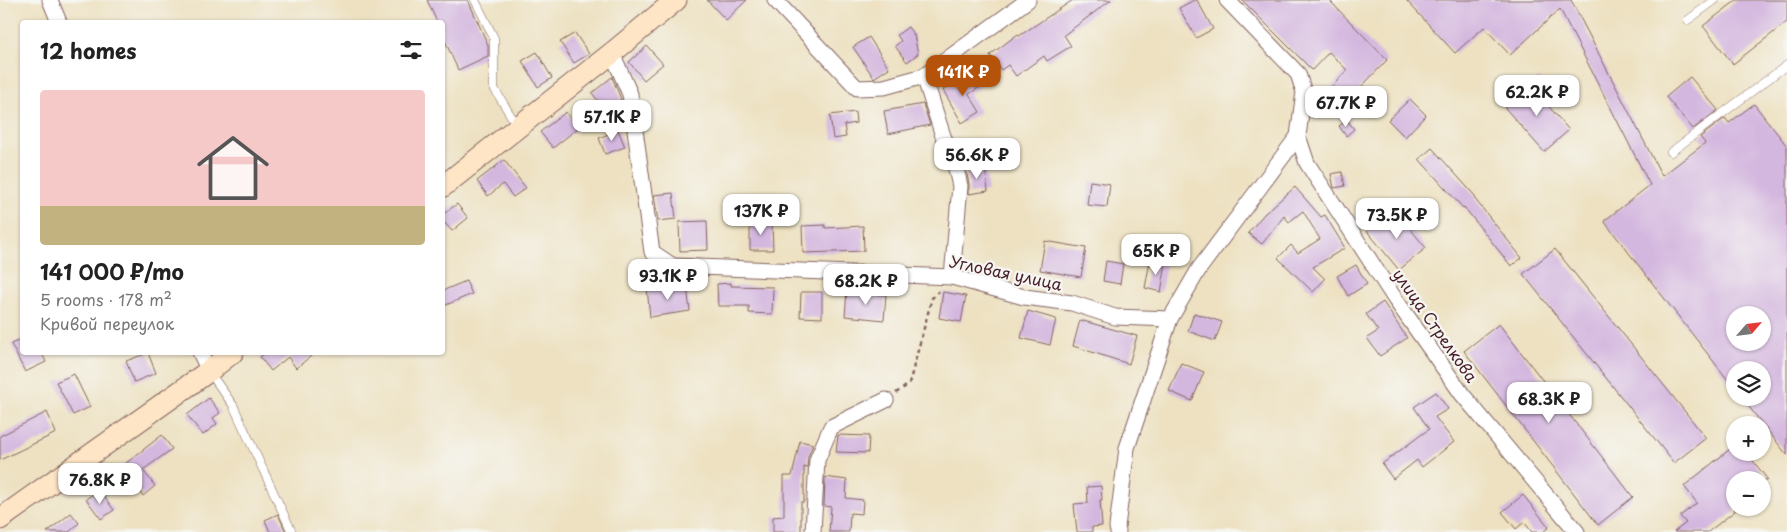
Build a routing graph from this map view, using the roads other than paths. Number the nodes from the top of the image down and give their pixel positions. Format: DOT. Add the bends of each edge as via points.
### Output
graph roads {
  1 [pos="50,0"];
  2 [pos="475,0"];
  3 [pos="676,0"];
  4 [pos="775,0"];
  5 [pos="1028,0"];
  6 [pos="1227,0"];
  7 [pos="1715,0"];
  8 [pos="58,20"];
  9 [pos="1688,20"];
  10 [pos="612,53"];
  11 [pos="1787,65"];
  12 [pos="924,76"];
  13 [pos="518,128"];
  14 [pos="1298,136"];
  15 [pos="1671,152"];
  16 [pos="445,185"];
  17 [pos="952,277"];
  18 [pos="1170,319"];
  19 [pos="224,355"];
  20 [pos="204,362"];
  21 [pos="886,400"];
  22 [pos="0,519"];
  23 [pos="292,532"];
  24 [pos="812,532"];
  25 [pos="1118,532"];
  26 [pos="1577,532"];
  1 -- 8 [label="street"];
  2 -- 13 [label="lane" via="494,38 494,88"];
  3 -- 10 [label="street"];
  4 -- 12 [label="street" via="857,88 884,87"];
  5 -- 12 [label="street"];
  6 -- 14 [label="street, улица Стрелкова" via="1298,74 1304,92"];
  7 -- 9 [label="lane"];
  10 -- 13 [label="street"];
  10 -- 17 [label="street, Угловая улица" via="630,94 652,252 674,266"];
  11 -- 15 [label="lane"];
  12 -- 17 [label="street" via="960,186"];
  13 -- 16 [label="street"];
  14 -- 18 [label="street" via="1199,269"];
  14 -- 26 [label="street, улица Стрелкова" via="1307,162 1451,379"];
  17 -- 18 [label="street, Угловая улица" via="1024,297 1072,303 1115,317"];
  18 -- 25 [label="street" via="1127,448"];
  19 -- 20 [label="street"];
  20 -- 22 [label="street"];
  20 -- 23 [label="lane" via="233,405"];
  21 -- 24 [label="street" via="831,427 817,460"];
}
